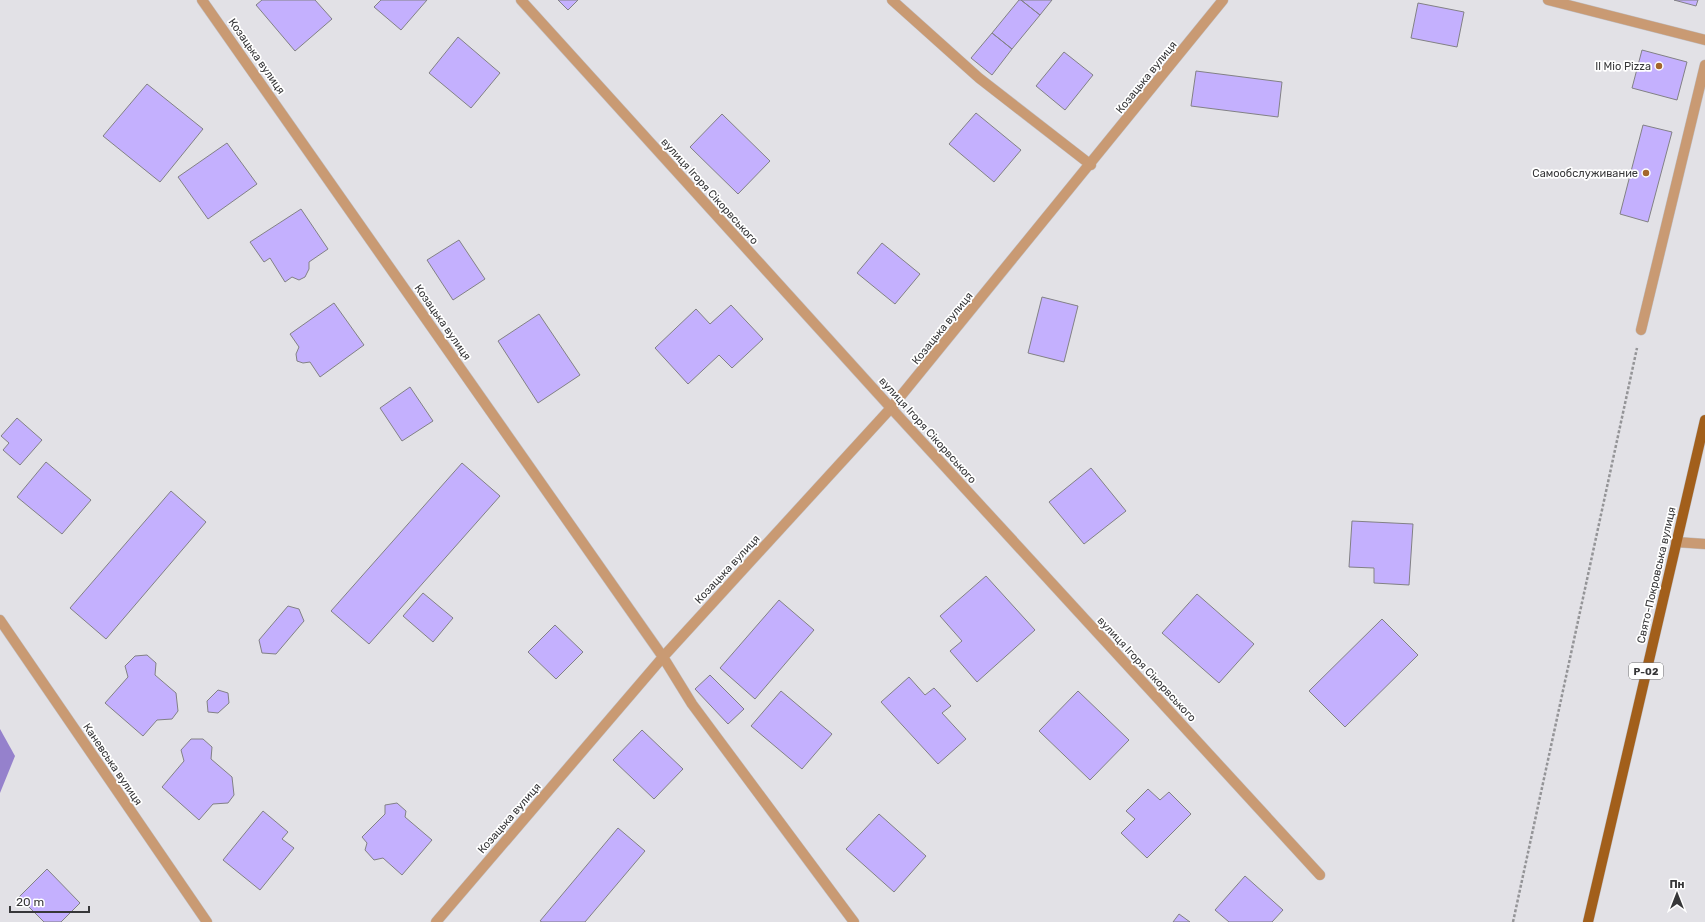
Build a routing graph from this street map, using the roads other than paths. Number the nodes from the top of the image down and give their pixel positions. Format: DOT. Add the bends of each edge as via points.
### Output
graph roads {
  1 [pos="202,0"];
  2 [pos="522,0"];
  3 [pos="892,0"];
  4 [pos="1223,0"];
  5 [pos="1548,0"];
  6 [pos="1705,40"];
  7 [pos="1705,65"];
  8 [pos="1091,165"];
  9 [pos="1640,330"];
  10 [pos="891,408"];
  11 [pos="1705,420"];
  12 [pos="1676,542"];
  13 [pos="1705,544"];
  14 [pos="0,620"];
  15 [pos="664,657"];
  16 [pos="1320,875"];
  17 [pos="207,922"];
  18 [pos="436,922"];
  19 [pos="854,922"];
  20 [pos="1588,922"];
  1 -- 15 [label="street, Козацька вулиця"];
  2 -- 10 [label="street, вулиця Ігоря Сікорвського"];
  3 -- 8 [label="street" via="979,78"];
  4 -- 8 [label="street, Козацька вулиця"];
  5 -- 6 [label="street"];
  7 -- 9 [label="street"];
  8 -- 10 [label="street, Козацька вулиця"];
  10 -- 15 [label="street, Козацька вулиця"];
  10 -- 16 [label="street, вулиця Ігоря Сікорвського"];
  11 -- 12 [label="main road, Свято-Покровська вулиця / Р-02"];
  12 -- 13 [label="street"];
  12 -- 20 [label="main road, Свято-Покровська вулиця / Р-02"];
  14 -- 17 [label="street, Каневська вулиця"];
  15 -- 18 [label="street, Козацька вулиця"];
  15 -- 19 [label="street, Козацька вулиця" via="692,704"];
}
